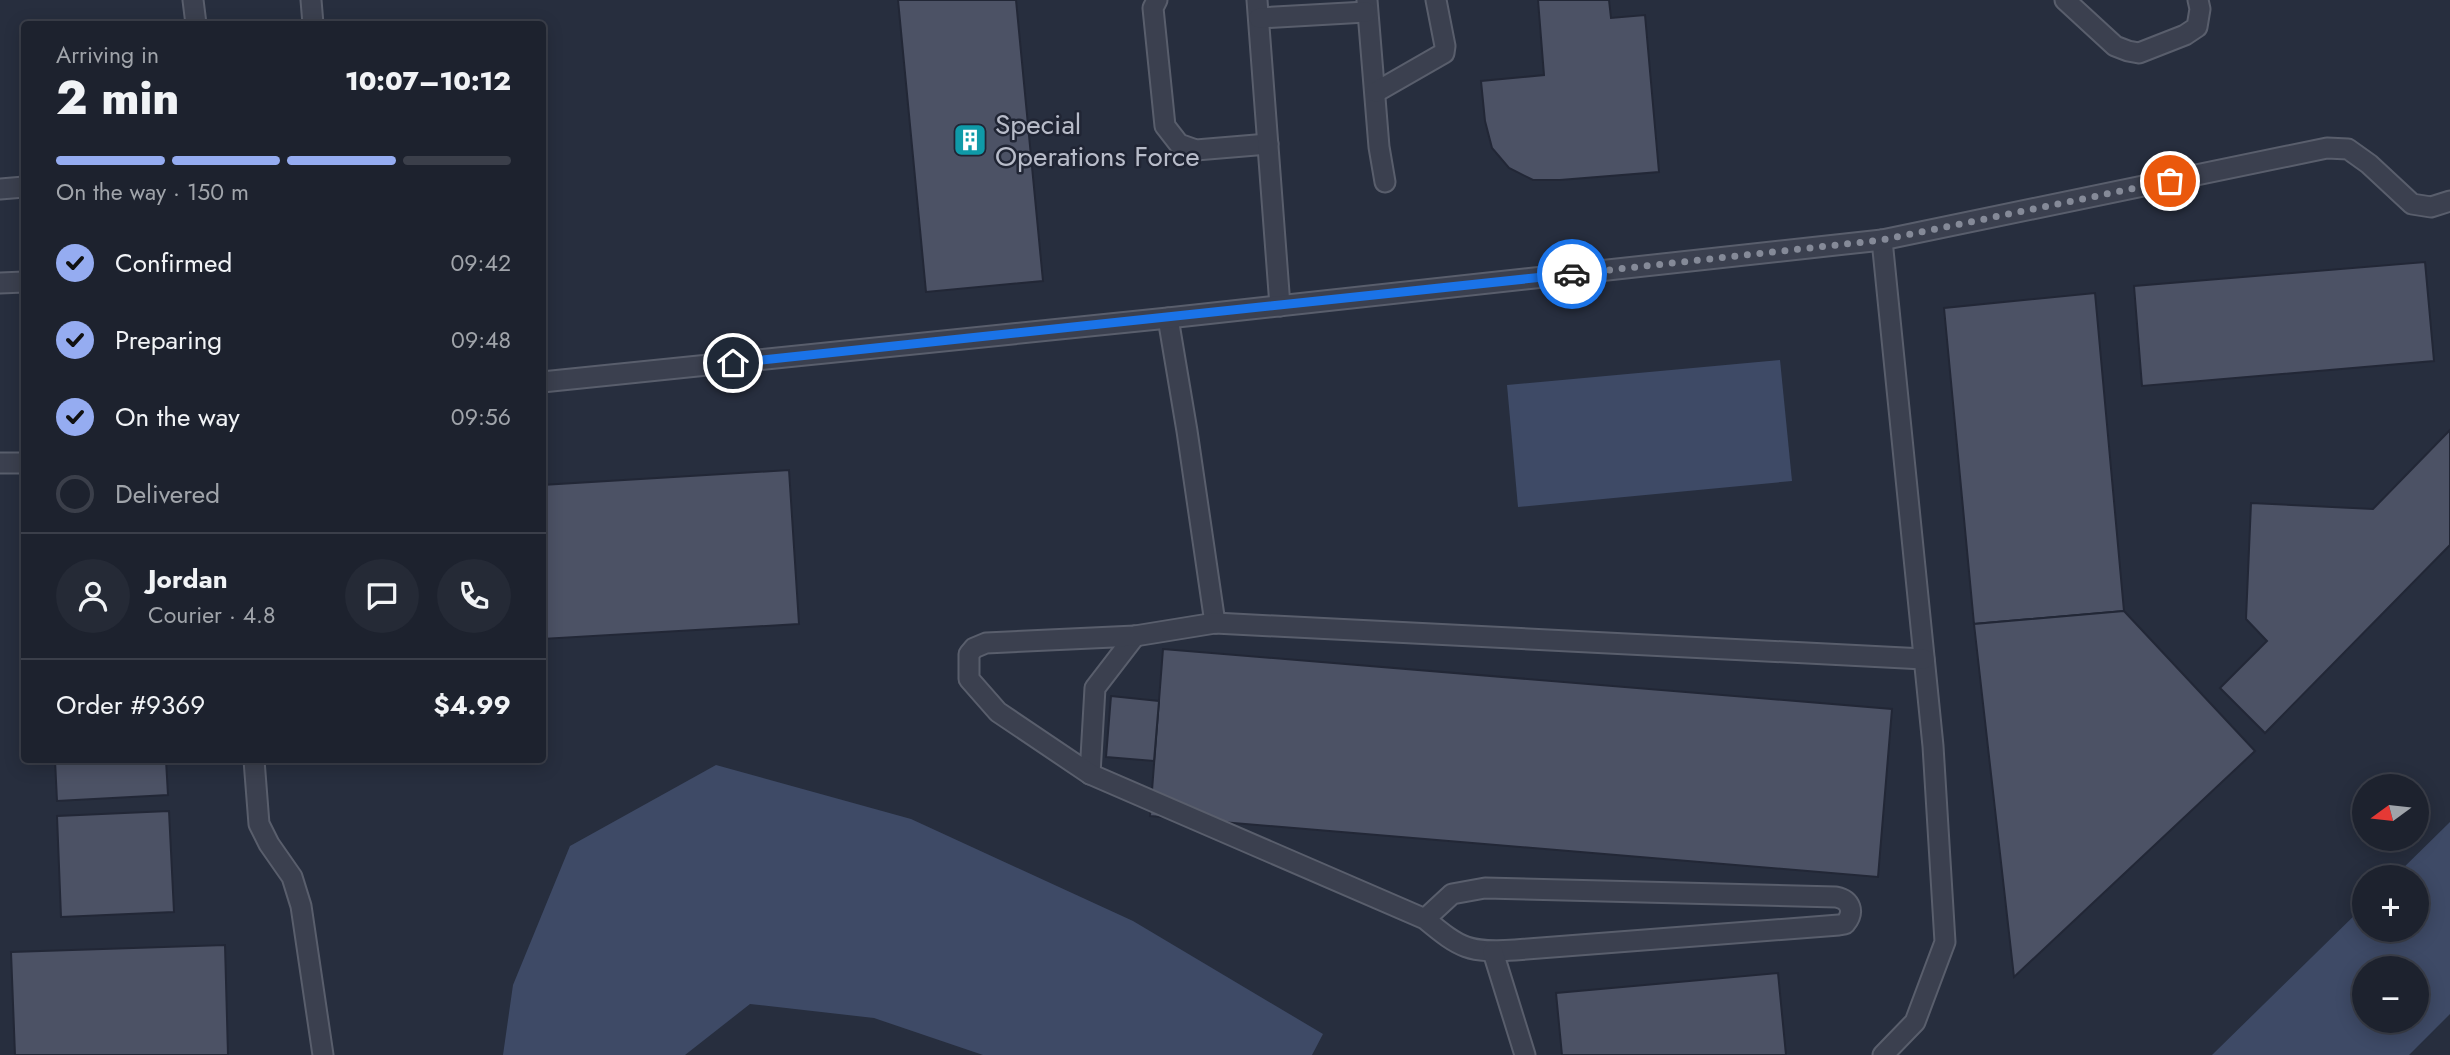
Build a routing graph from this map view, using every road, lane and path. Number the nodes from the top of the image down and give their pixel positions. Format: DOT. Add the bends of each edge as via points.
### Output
graph roads {
  1 [pos="193,0"];
  2 [pos="311,0"];
  3 [pos="1157,0"];
  4 [pos="1436,0"];
  5 [pos="2065,0"];
  6 [pos="2198,0"];
  7 [pos="1366,6"];
  8 [pos="1258,9"];
  9 [pos="196,21"];
  10 [pos="313,21"];
  11 [pos="1376,92"];
  12 [pos="1268,144"];
  13 [pos="1385,181"];
  14 [pos="21,187"];
  15 [pos="0,190"];
  16 [pos="2450,201"];
  17 [pos="1882,240"];
  18 [pos="21,282"];
  19 [pos="0,283"];
  20 [pos="1280,306"];
  21 [pos="1168,318"];
  22 [pos="546,382"];
  23 [pos="0,463"];
  24 [pos="21,463"];
  25 [pos="1214,624"];
  26 [pos="1135,636"];
  27 [pos="1924,659"];
  28 [pos="254,763"];
  29 [pos="1090,774"];
  30 [pos="1425,919"];
  31 [pos="1493,951"];
  32 [pos="323,1055"];
  33 [pos="1525,1055"];
  34 [pos="1883,1055"];
  1 -- 9 [label="lane"];
  2 -- 10 [label="lane"];
  3 -- 12 [label="lane" via="1153,8 1165,126 1179,144 1196,150"];
  4 -- 11 [label="lane" via="1444,53"];
  5 -- 6 [label="lane" via="2115,46 2138,53 2197,27"];
  7 -- 8 [label="lane"];
  7 -- 11 [label="lane"];
  8 -- 12 [label="lane"];
  11 -- 13 [label="lane"];
  12 -- 20 [label="lane"];
  14 -- 15 [label="lane"];
  16 -- 17 [label="lane" via="2431,207 2412,204 2348,149 2327,148"];
  17 -- 20 [label="lane"];
  17 -- 27 [label="lane"];
  18 -- 19 [label="lane"];
  20 -- 21 [label="lane"];
  21 -- 22 [label="lane"];
  21 -- 25 [label="lane"];
  23 -- 24 [label="lane"];
  25 -- 26 [label="lane"];
  25 -- 27 [label="lane"];
  26 -- 29 [label="lane" via="1095,688"];
  26 -- 29 [label="lane" via="986,643 969,654 970,678 998,712"];
  27 -- 34 [label="lane" via="1945,942 1914,1022"];
  28 -- 32 [label="lane" via="259,824 292,877 301,906"];
  29 -- 30 [label="lane"];
  30 -- 31 [label="lane" via="1453,942 1477,951"];
  30 -- 31 [label="lane" via="1452,894 1485,888 1836,897 1844,899 1851,912 1845,924 1839,925"];
  31 -- 33 [label="lane"];
}
